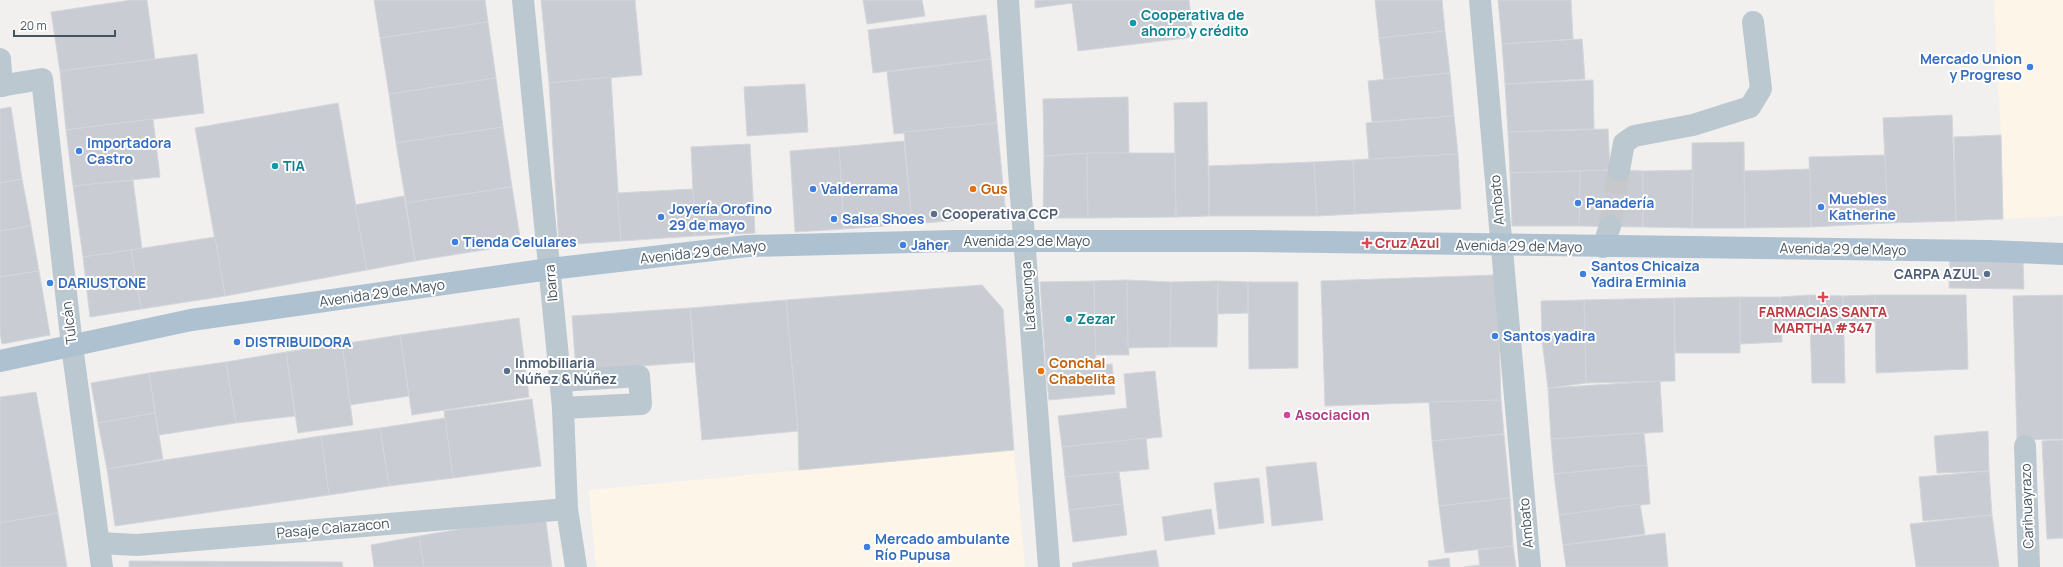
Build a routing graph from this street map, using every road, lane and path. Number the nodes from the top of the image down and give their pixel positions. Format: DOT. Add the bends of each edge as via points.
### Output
graph roads {
  1 [pos="523,0"];
  2 [pos="1008,0"];
  3 [pos="1480,0"];
  4 [pos="1753,22"];
  5 [pos="0,58"];
  6 [pos="1,86"];
  7 [pos="1619,170"];
  8 [pos="1610,226"];
  9 [pos="1024,241"];
  10 [pos="1501,245"];
  11 [pos="1604,247"];
  12 [pos="2063,254"];
  13 [pos="550,269"];
  14 [pos="72,346"];
  15 [pos="0,361"];
  16 [pos="560,381"];
  17 [pos="563,408"];
  18 [pos="2025,446"];
  19 [pos="567,509"];
  20 [pos="99,543"];
  21 [pos="102,567"];
  22 [pos="576,567"];
  23 [pos="1049,567"];
  24 [pos="1530,567"];
  25 [pos="2029,567"];
  1 -- 13 [label="street, Ibarra"];
  2 -- 9 [label="street, Latacunga"];
  3 -- 10 [label="street, Ambato"];
  4 -- 7 [label="street" via="1762,89 1750,107 1693,125 1634,136 1624,143"];
  5 -- 6 [label="street"];
  6 -- 14 [label="street, Tulcán" via="42,79"];
  8 -- 11 [label="street"];
  9 -- 10 [label="main road, Avenida 29 de Mayo"];
  9 -- 13 [label="main road, Avenida 29 de Mayo" via="850,242 747,246"];
  9 -- 23 [label="street, Latacunga"];
  10 -- 11 [label="main road, Avenida 29 de Mayo"];
  10 -- 24 [label="street, Ambato"];
  11 -- 12 [label="main road, Avenida 29 de Mayo"];
  13 -- 14 [label="main road, Avenida 29 de Mayo" via="191,320"];
  13 -- 16 [label="street, Ibarra"];
  14 -- 15 [label="main road, Avenida 29 de Mayo"];
  14 -- 20 [label="street, Tulcán"];
  16 -- 17 [label="street, Ibarra"];
  16 -- 17 [label="street" via="639,376 641,404"];
  17 -- 19 [label="street, Ibarra"];
  18 -- 25 [label="street, Carihuayrazo"];
  19 -- 20 [label="street, Pasaje Calazacon" via="137,545"];
  19 -- 22 [label="street, Ibarra"];
  20 -- 21 [label="street, Tulcán"];
}
